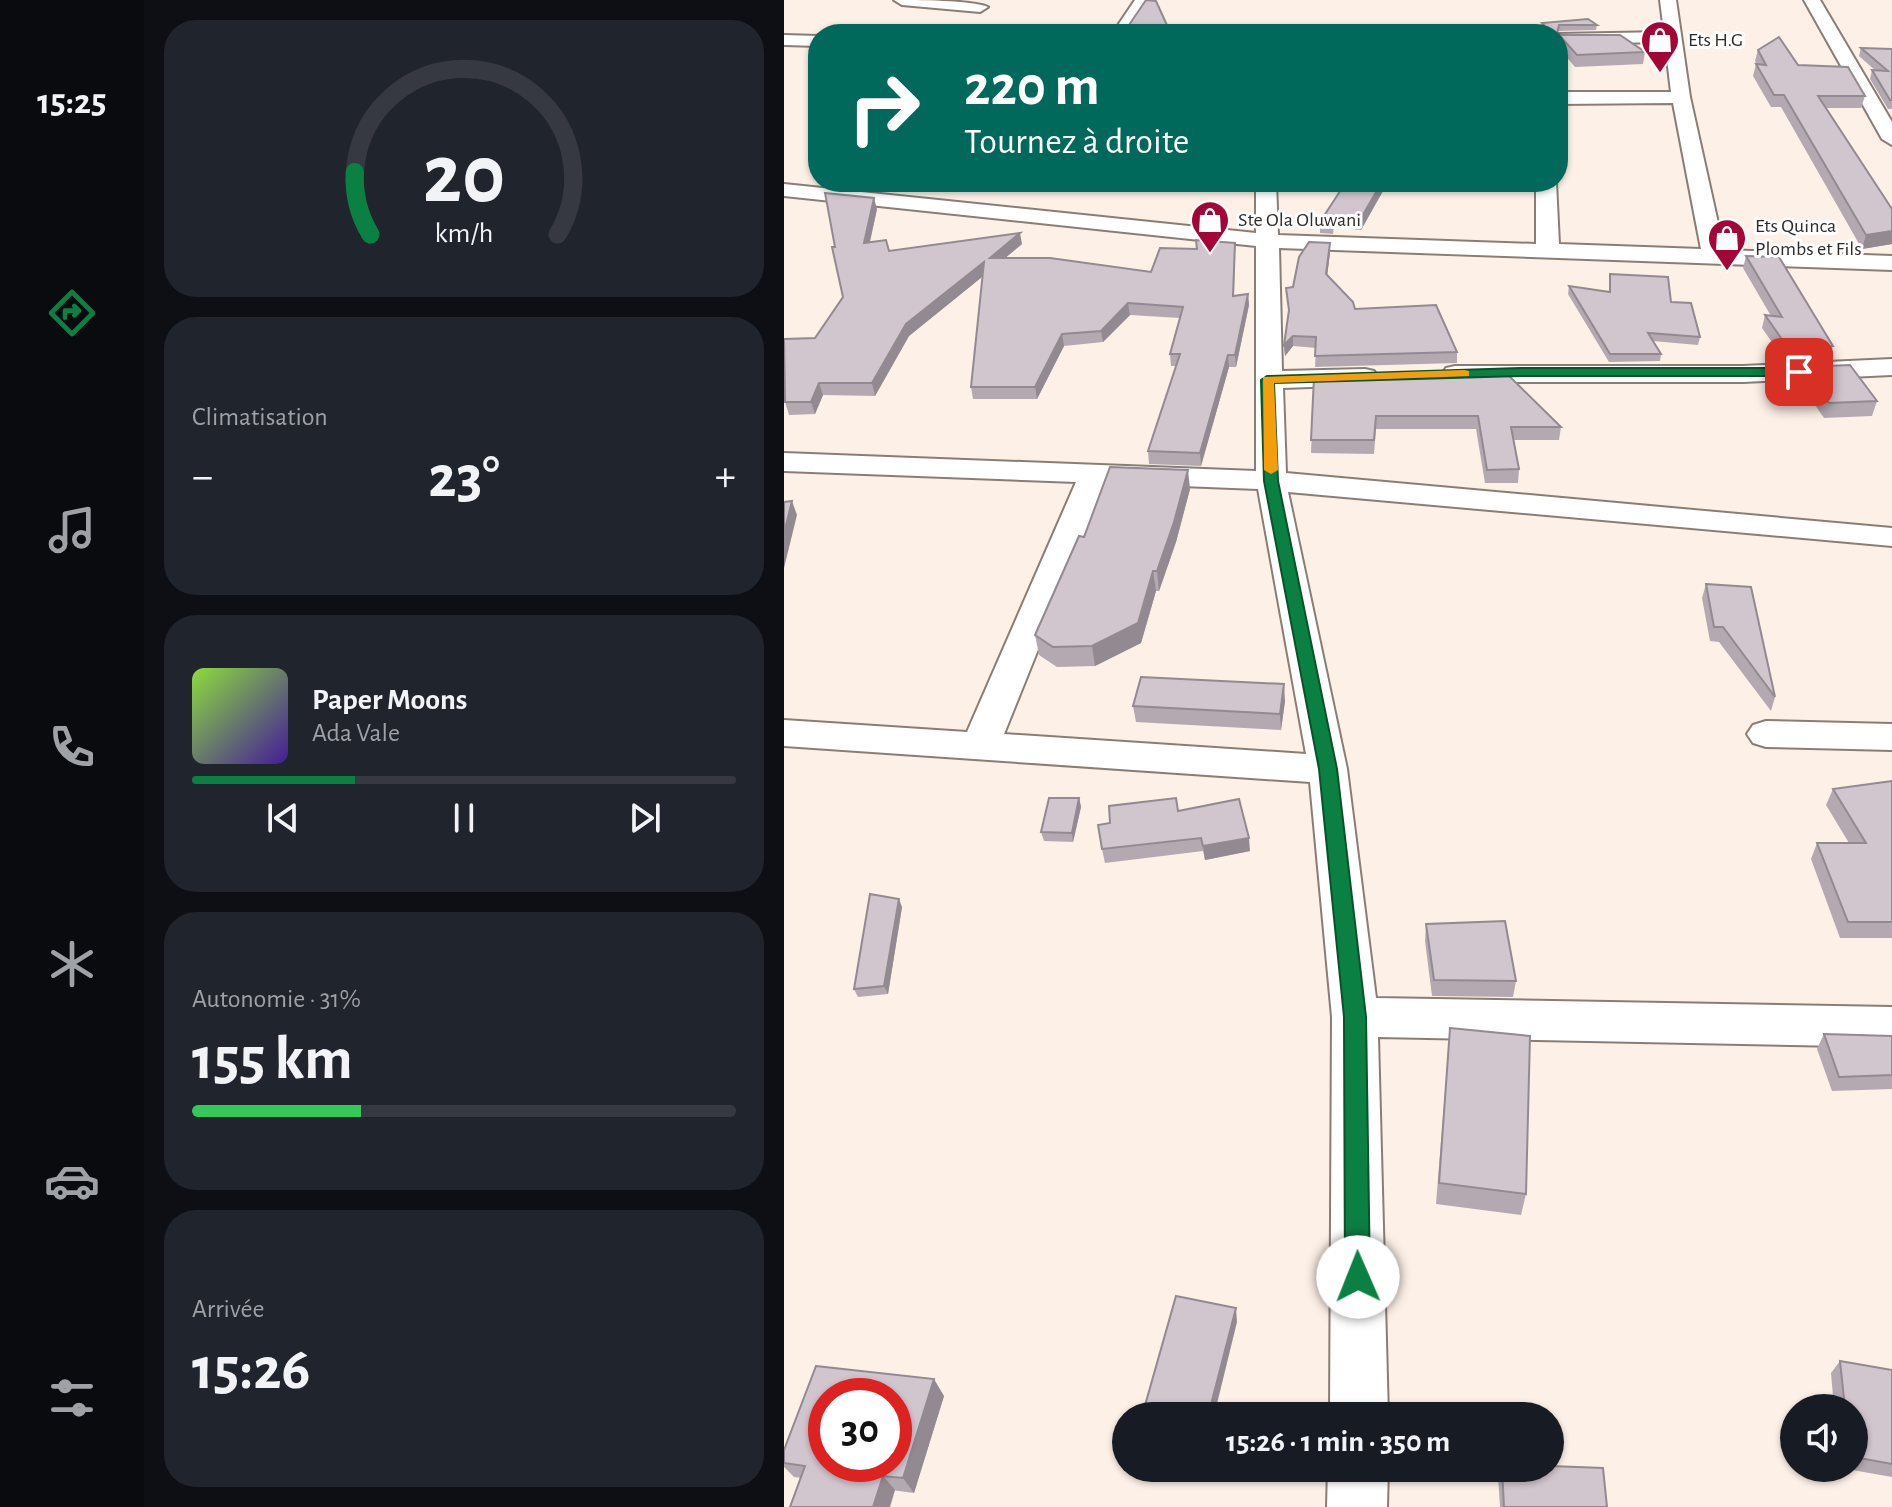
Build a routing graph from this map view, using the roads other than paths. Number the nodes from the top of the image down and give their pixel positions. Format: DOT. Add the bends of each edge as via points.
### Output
graph roads {
  1 [pos="902,0"];
  2 [pos="1143,0"];
  3 [pos="1668,0"];
  4 [pos="1812,0"];
  5 [pos="983,4"];
  6 [pos="963,24"];
  7 [pos="1127,24"];
  8 [pos="1671,37"];
  9 [pos="1568,39"];
  10 [pos="784,40"];
  11 [pos="808,41"];
  12 [pos="808,43"];
  13 [pos="784,58"];
  14 [pos="1681,97"];
  15 [pos="1568,98"];
  16 [pos="1889,128"];
  17 [pos="808,178"];
  18 [pos="1015,192"];
  19 [pos="1267,192"];
  20 [pos="1546,192"];
  21 [pos="788,193"];
  22 [pos="1001,213"];
  23 [pos="1269,241"];
  24 [pos="1548,252"];
  25 [pos="1714,257"];
  26 [pos="1892,263"];
  27 [pos="1892,367"];
  28 [pos="1425,375"];
  29 [pos="1394,376"];
  30 [pos="1267,380"];
  31 [pos="784,462"];
  32 [pos="1094,475"];
  33 [pos="1271,481"];
  34 [pos="1892,537"];
  35 [pos="784,733"];
  36 [pos="1766,734"];
  37 [pos="1892,737"];
  38 [pos="980,746"];
  39 [pos="1328,769"];
  40 [pos="1355,1017"];
  41 [pos="1892,1027"];
  42 [pos="1359,1402"];
  43 [pos="1358,1482"];
  44 [pos="1357,1507"];
  1 -- 5 [label="street"];
  2 -- 7 [label="street"];
  3 -- 8 [label="street"];
  4 -- 16 [label="street"];
  5 -- 6 [label="street"];
  8 -- 9 [label="street"];
  8 -- 14 [label="street"];
  10 -- 11 [label="street"];
  12 -- 13 [label="street"];
  14 -- 15 [label="street"];
  14 -- 25 [label="street"];
  17 -- 21 [label="street"];
  18 -- 22 [label="street"];
  19 -- 23 [label="street"];
  20 -- 24 [label="street"];
  21 -- 22 [label="street"];
  22 -- 23 [label="street"];
  23 -- 24 [label="street"];
  23 -- 30 [label="street"];
  24 -- 25 [label="street"];
  25 -- 26 [label="street"];
  27 -- 28 [label="street" via="1743,374"];
  29 -- 30 [label="street"];
  30 -- 33 [label="street"];
  31 -- 32 [label="street"];
  32 -- 33 [label="street"];
  32 -- 38 [label="street"];
  33 -- 34 [label="street"];
  33 -- 39 [label="street"];
  35 -- 38 [label="street"];
  36 -- 37 [label="street"];
  38 -- 39 [label="street"];
  39 -- 40 [label="street"];
  40 -- 41 [label="street"];
  40 -- 42 [label="street"];
  43 -- 44 [label="street"];
}
